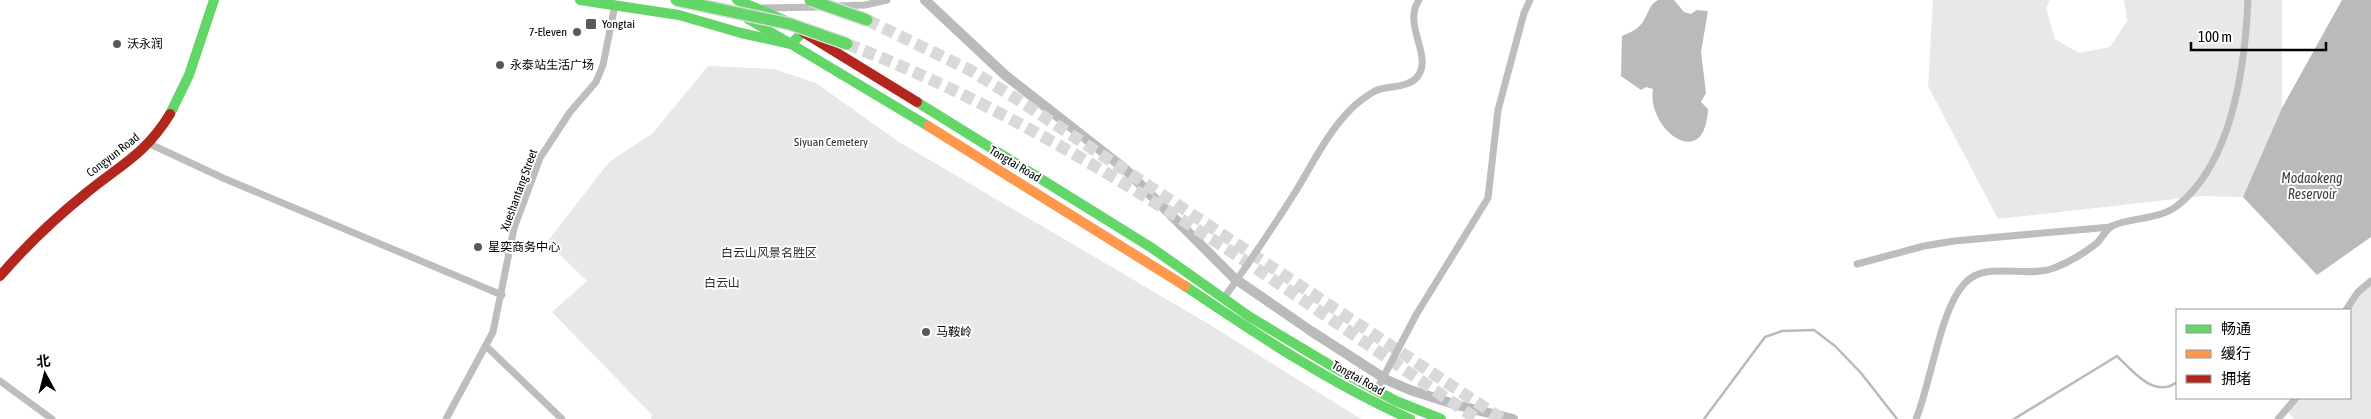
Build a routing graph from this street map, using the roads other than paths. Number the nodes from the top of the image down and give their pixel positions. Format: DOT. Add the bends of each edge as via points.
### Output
graph roads {
  1 [pos="214,0"];
  2 [pos="580,0"];
  3 [pos="675,0"];
  4 [pos="737,0"];
  5 [pos="745,0"];
  6 [pos="810,0"];
  7 [pos="887,0"];
  8 [pos="1419,0"];
  9 [pos="1530,0"];
  10 [pos="2248,0"];
  11 [pos="865,2"];
  12 [pos="615,5"];
  13 [pos="760,8"];
  14 [pos="867,20"];
  15 [pos="790,24"];
  16 [pos="803,32"];
  17 [pos="749,35"];
  18 [pos="791,44"];
  19 [pos="847,44"];
  20 [pos="150,144"];
  21 [pos="2111,226"];
  22 [pos="1858,264"];
  23 [pos="0,276"];
  24 [pos="2371,282"];
  25 [pos="502,295"];
  26 [pos="1224,298"];
  27 [pos="2347,309"];
  28 [pos="486,346"];
  29 [pos="0,381"];
  30 [pos="1376,391"];
  31 [pos="2295,399"];
  32 [pos="52,419"];
  33 [pos="446,419"];
  34 [pos="562,419"];
  35 [pos="1410,419"];
  36 [pos="1441,419"];
  37 [pos="1916,419"];
  38 [pos="2278,419"];
  1 -- 20 [label="main road, Congyun Road" via="182,97"];
  2 -- 12 [label="main road, Tongtai Road"];
  3 -- 15 [label="main road, bridge"];
  3 -- 18 [label="main road" via="737,14"];
  4 -- 13 [label="main road, Tongtai Road"];
  5 -- 13 [label="main road"];
  6 -- 14 [label="main road, bridge"];
  7 -- 11 [label="street"];
  8 -- 26 [label="street" via="1415,6 1414,23 1423,62 1417,77 1402,86 1376,91 1352,108 1324,142 1270,231"];
  9 -- 30 [label="street" via="1498,110 1488,198 1416,315"];
  10 -- 21 [label="street" via="2246,31 2232,109 2222,142 2206,176 2176,206 2148,218"];
  11 -- 13 [label="street"];
  12 -- 17 [label="main road, Tongtai Road" via="679,16"];
  12 -- 25 [label="street, Xueshantang Street" via="596,82 570,112 540,158 514,228"];
  13 -- 15 [label="main road, Tongtai Road"];
  13 -- 17 [label="main road" via="759,27"];
  15 -- 16 [label="main road, Tongtai Road"];
  15 -- 19 [label="main road, bridge"];
  16 -- 18 [label="main road"];
  16 -- 26 [label="main road, Tongtai Road" via="1062,191"];
  17 -- 18 [label="main road, Tongtai Road"];
  18 -- 35 [label="main road, Tongtai Road" via="1136,254 1323,374"];
  20 -- 23 [label="main road, Congyun Road" via="56,220"];
  20 -- 25 [label="street"];
  21 -- 22 [label="street" via="1954,241"];
  21 -- 37 [label="street" via="2096,243 2050,269 1976,274 1964,283 1951,301"];
  24 -- 27 [label="street" via="2358,292"];
  25 -- 28 [label="street, Xueshantang Street" via="494,332"];
  26 -- 30 [label="main road, Tongtai Road"];
  28 -- 33 [label="street, Xueshantang Street"];
  28 -- 34 [label="street"];
  29 -- 32 [label="street"];
  30 -- 36 [label="main road, Tongtai Road"];
  31 -- 38 [label="street"];
}
